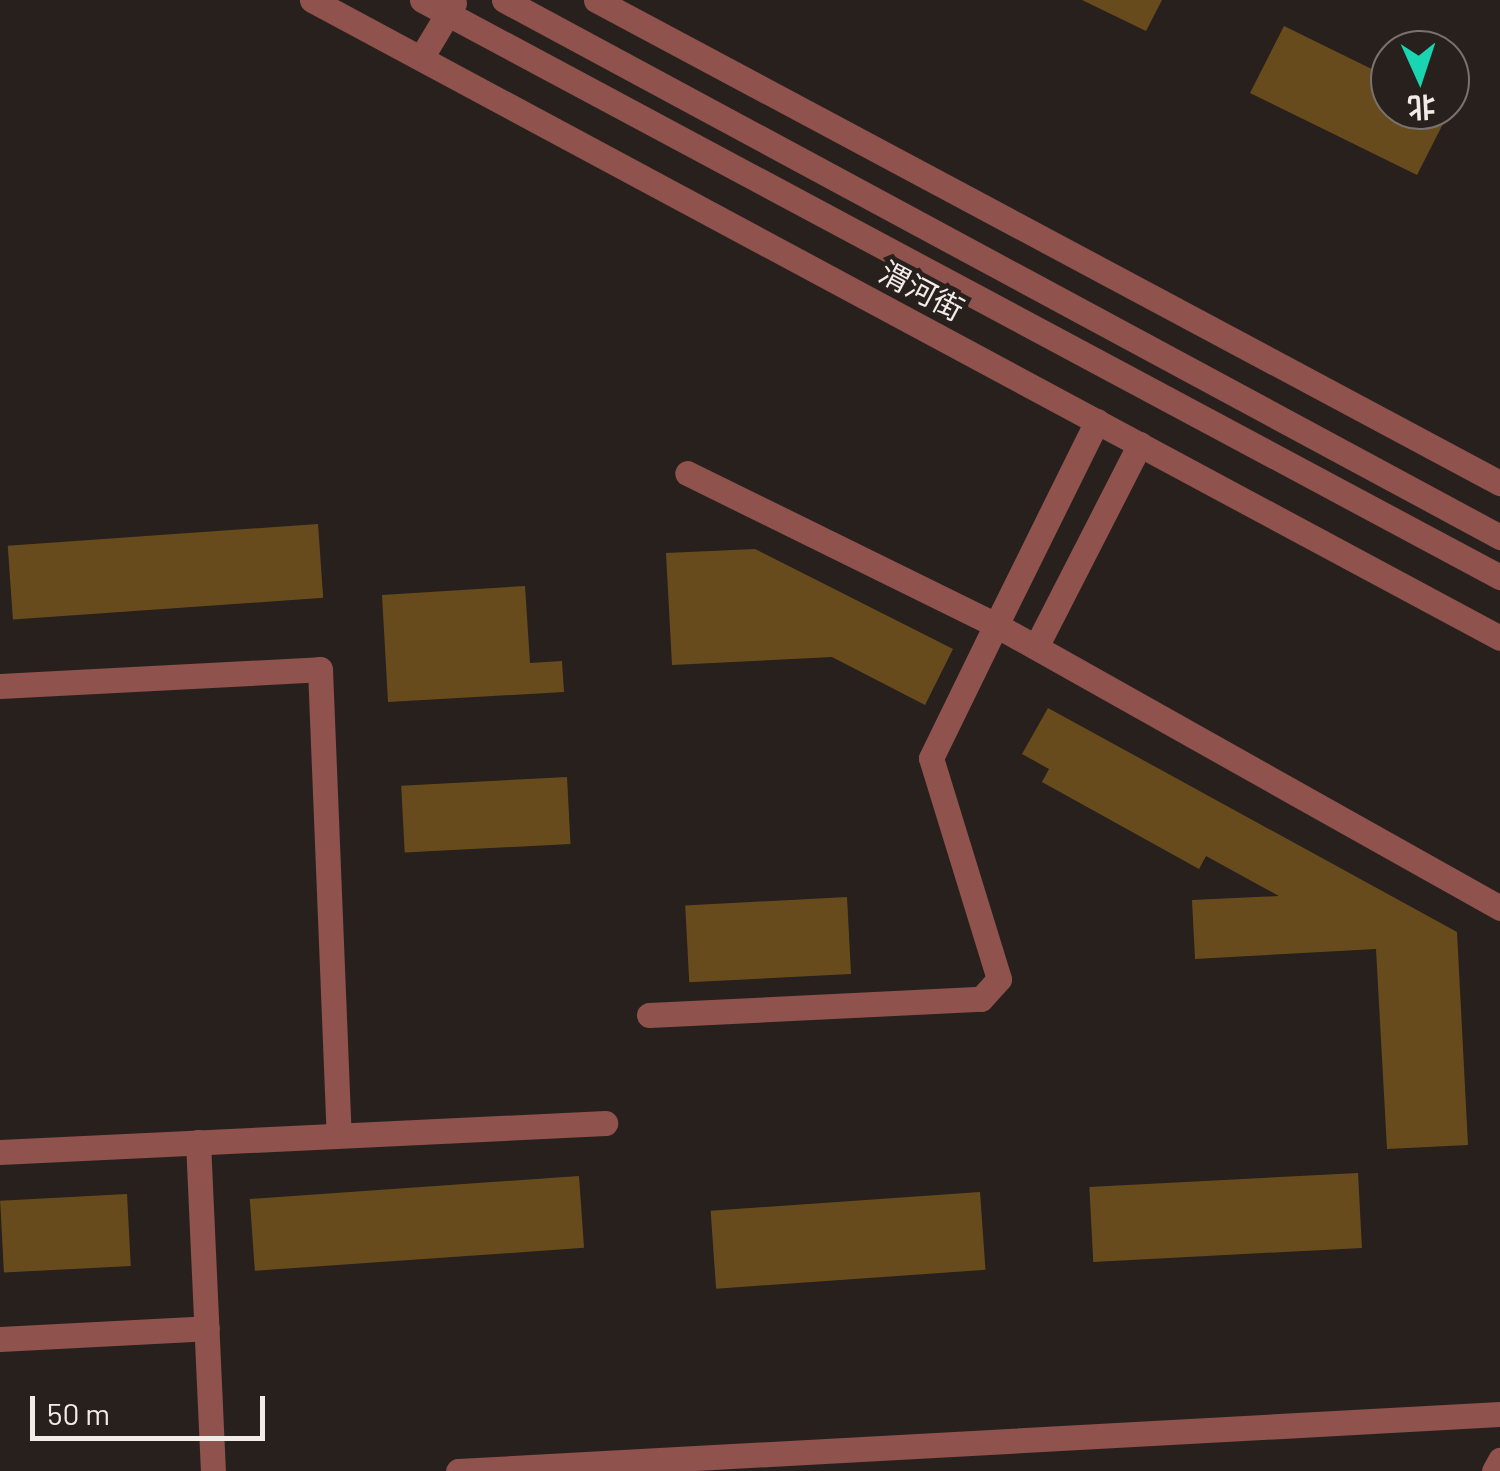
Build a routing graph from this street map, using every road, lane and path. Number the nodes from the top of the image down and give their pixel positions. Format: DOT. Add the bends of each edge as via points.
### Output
graph roads {
  1 [pos="312,0"];
  2 [pos="422,0"];
  3 [pos="504,0"];
  4 [pos="596,0"];
  5 [pos="452,7"];
  6 [pos="421,58"];
  7 [pos="1097,421"];
  8 [pos="1140,444"];
  9 [pos="688,474"];
  10 [pos="1500,483"];
  11 [pos="1500,537"];
  12 [pos="1500,576"];
  13 [pos="996,625"];
  14 [pos="1500,638"];
  15 [pos="1036,647"];
  16 [pos="0,686"];
  17 [pos="1500,908"];
  18 [pos="649,1016"];
  19 [pos="605,1123"];
  20 [pos="339,1136"];
  21 [pos="198,1142"];
  22 [pos="0,1152"];
  23 [pos="207,1328"];
  24 [pos="0,1339"];
  25 [pos="1500,1414"];
  26 [pos="1500,1460"];
  27 [pos="213,1471"];
  28 [pos="458,1471"];
  29 [pos="1494,1471"];
  1 -- 6 [label="street, 渭河街"];
  2 -- 5 [label="street, 渭河街"];
  3 -- 11 [label="street, 渭河街"];
  4 -- 10 [label="street"];
  5 -- 6 [label="street"];
  5 -- 12 [label="street, 渭河街"];
  6 -- 7 [label="street, 渭河街"];
  7 -- 8 [label="street, 渭河街"];
  7 -- 13 [label="street"];
  8 -- 14 [label="street, 渭河街"];
  8 -- 15 [label="street"];
  9 -- 13 [label="street"];
  13 -- 15 [label="street"];
  13 -- 18 [label="street" via="931,758 999,979 981,999"];
  15 -- 17 [label="street"];
  16 -- 20 [label="street" via="320,669"];
  19 -- 20 [label="street"];
  20 -- 21 [label="street"];
  21 -- 22 [label="street"];
  21 -- 23 [label="street"];
  23 -- 24 [label="street"];
  23 -- 27 [label="street"];
  25 -- 28 [label="street"];
  26 -- 29 [label="street"];
}
